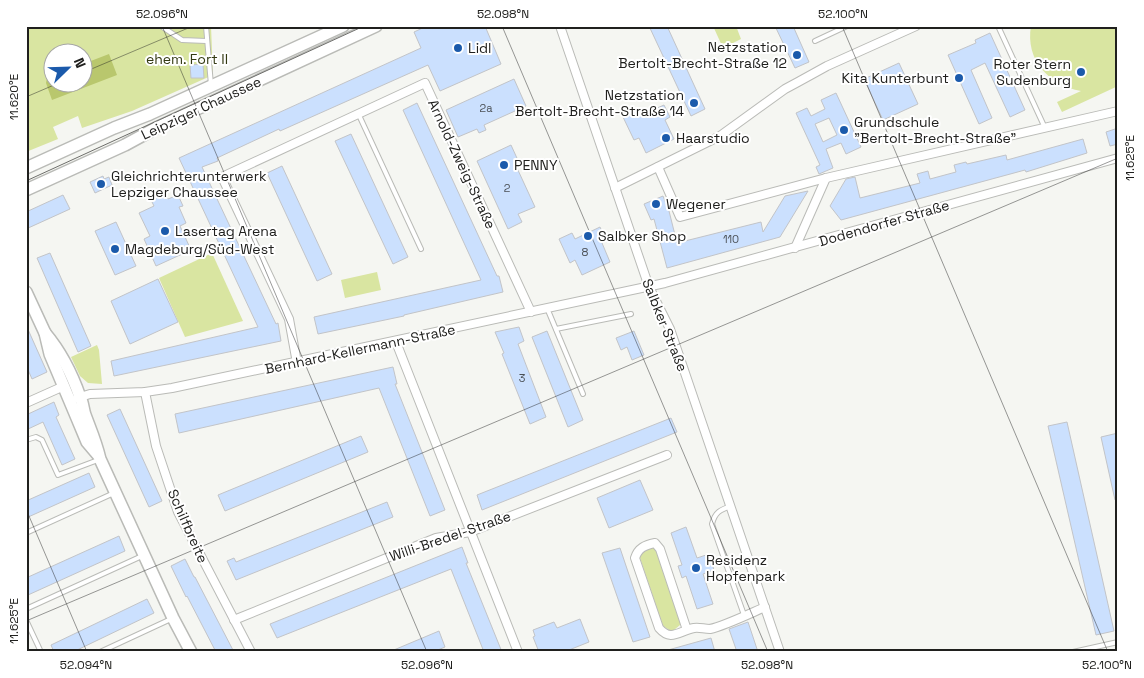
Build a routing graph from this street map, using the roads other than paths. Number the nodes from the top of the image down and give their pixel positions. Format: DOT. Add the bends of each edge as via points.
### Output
graph roads {
  1 [pos="161,26"];
  2 [pos="206,26"];
  3 [pos="343,26"];
  4 [pos="376,26"];
  5 [pos="560,26"];
  6 [pos="847,26"];
  7 [pos="916,26"];
  8 [pos="998,26"];
  9 [pos="206,41"];
  10 [pos="815,41"];
  11 [pos="212,87"];
  12 [pos="1118,111"];
  13 [pos="358,113"];
  14 [pos="1045,128"];
  15 [pos="1118,158"];
  16 [pos="658,167"];
  17 [pos="26,168"];
  18 [pos="826,178"];
  19 [pos="615,188"];
  20 [pos="26,190"];
  21 [pos="795,248"];
  22 [pos="421,249"];
  23 [pos="649,287"];
  24 [pos="26,292"];
  25 [pos="547,308"];
  26 [pos="531,312"];
  27 [pos="631,314"];
  28 [pos="556,329"];
  29 [pos="45,333"];
  30 [pos="396,342"];
  31 [pos="297,363"];
  32 [pos="64,386"];
  33 [pos="145,392"];
  34 [pos="582,394"];
  35 [pos="76,399"];
  36 [pos="26,403"];
  37 [pos="26,440"];
  38 [pos="667,455"];
  39 [pos="100,459"];
  40 [pos="116,492"];
  41 [pos="731,506"];
  42 [pos="470,532"];
  43 [pos="26,533"];
  44 [pos="144,555"];
  45 [pos="765,607"];
  46 [pos="26,609"];
  47 [pos="744,615"];
  48 [pos="173,618"];
  49 [pos="26,620"];
  50 [pos="234,620"];
  51 [pos="687,630"];
  52 [pos="1118,642"];
  53 [pos="41,652"];
  54 [pos="100,652"];
  55 [pos="190,652"];
  56 [pos="251,652"];
  57 [pos="518,652"];
  58 [pos="780,652"];
  59 [pos="1073,652"];
  1 -- 9 [label="lane" via="182,40"];
  2 -- 9 [label="lane"];
  3 -- 11 [label="main road, Leipziger Chaussee"];
  4 -- 20 [label="main road, Leipziger Chaussee"];
  5 -- 19 [label="street, Salbker Straße"];
  6 -- 10 [label="lane"];
  7 -- 16 [label="street" via="827,66 785,89 720,136"];
  8 -- 14 [label="lane"];
  9 -- 11 [label="lane"];
  11 -- 17 [label="main road, Leipziger Chaussee"];
  12 -- 14 [label="street"];
  13 -- 22 [label="lane"];
  13 -- 26 [label="street, Arnold-Zweig-Straße" via="425,83"];
  13 -- 31 [label="street, Arnold-Zweig-Straße" via="222,177 289,319"];
  14 -- 18 [label="street"];
  15 -- 21 [label="street, Dodendorfer Straße"];
  16 -- 18 [label="street" via="680,217"];
  16 -- 19 [label="street"];
  18 -- 21 [label="street"];
  19 -- 23 [label="street, Salbker Straße"];
  21 -- 23 [label="street, Dodendorfer Straße"];
  23 -- 25 [label="street, Bernhard-Kellermann-Straße"];
  23 -- 41 [label="street, Salbker Straße" via="670,329"];
  24 -- 29 [label="main road"];
  25 -- 26 [label="street, Bernhard-Kellermann-Straße"];
  25 -- 28 [label="lane"];
  26 -- 30 [label="street, Bernhard-Kellermann-Straße"];
  27 -- 28 [label="lane"];
  28 -- 34 [label="lane"];
  29 -- 32 [label="main road"];
  29 -- 35 [label="main road" via="59,350"];
  30 -- 31 [label="street, Bernhard-Kellermann-Straße"];
  30 -- 42 [label="street"];
  31 -- 33 [label="street, Bernhard-Kellermann-Straße"];
  32 -- 35 [label="main road"];
  32 -- 36 [label="street"];
  33 -- 35 [label="street, Bernhard-Kellermann-Straße" via="90,394"];
  33 -- 50 [label="street, Schilfbreite" via="156,446 178,512"];
  35 -- 39 [label="main road" via="95,437"];
  37 -- 39 [label="lane" via="36,437 42,440 58,475"];
  38 -- 42 [label="street, Willi-Bredel-Straße"];
  39 -- 40 [label="main road"];
  40 -- 43 [label="lane"];
  40 -- 44 [label="main road"];
  41 -- 45 [label="street, Salbker Straße"];
  41 -- 47 [label="lane" via="719,511 712,524"];
  42 -- 50 [label="street, Willi-Bredel-Straße" via="436,538"];
  42 -- 57 [label="street"];
  44 -- 46 [label="lane"];
  44 -- 48 [label="main road"];
  45 -- 47 [label="street"];
  45 -- 58 [label="street, Salbker Straße"];
  47 -- 51 [label="street" via="712,628"];
  48 -- 54 [label="lane"];
  48 -- 55 [label="main road"];
  49 -- 53 [label="lane"];
  50 -- 56 [label="street, Schilfbreite"];
  51 -- 51 [label="street" via="669,635 658,628 635,558 647,544 655,544 660,550"];
  52 -- 59 [label="lane"];
}
